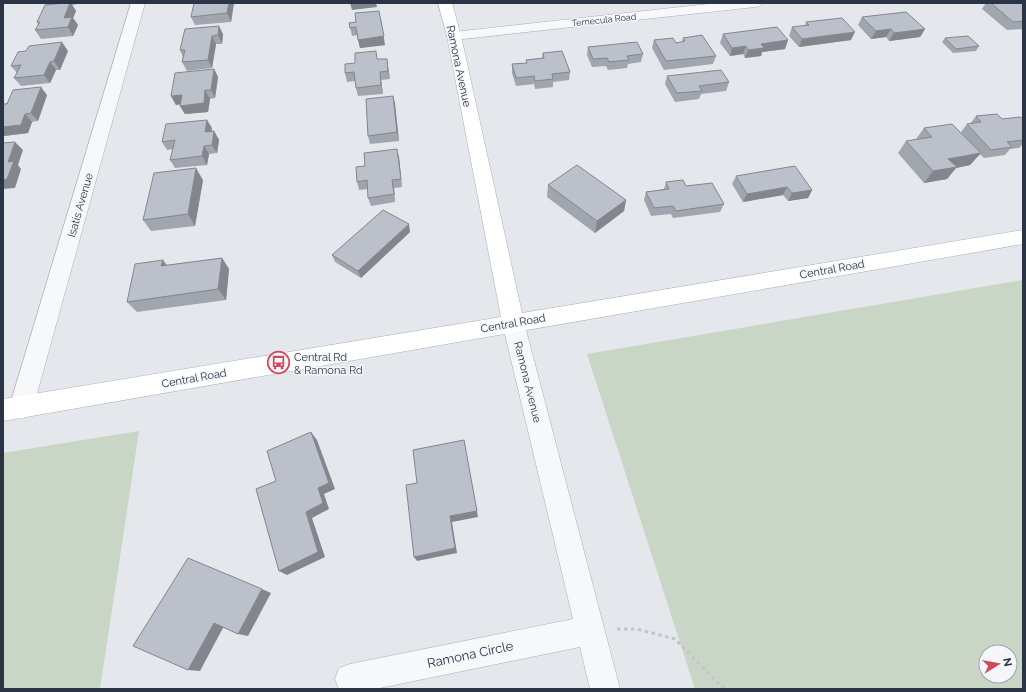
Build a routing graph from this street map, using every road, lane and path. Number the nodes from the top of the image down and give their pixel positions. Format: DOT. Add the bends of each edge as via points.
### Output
graph roads {
  1 [pos="138,3"];
  2 [pos="445,3"];
  3 [pos="755,3"];
  4 [pos="454,36"];
  5 [pos="1023,237"];
  6 [pos="513,322"];
  7 [pos="12,409"];
  8 [pos="591,630"];
  9 [pos="350,679"];
  10 [pos="605,689"];
  11 [pos="724,689"];
  1 -- 7 [label="street, Isatis Avenue"];
  2 -- 4 [label="street, Ramona Avenue"];
  3 -- 4 [label="street, Temecula Road"];
  4 -- 6 [label="street, Ramona Avenue"];
  5 -- 6 [label="street, Central Road"];
  6 -- 7 [label="street, Central Road"];
  6 -- 8 [label="street, Ramona Avenue"];
  8 -- 9 [label="street, Ramona Circle"];
  8 -- 10 [label="street, Ramona Avenue"];
  8 -- 11 [label="path" via="637,629 675,639"];
}
